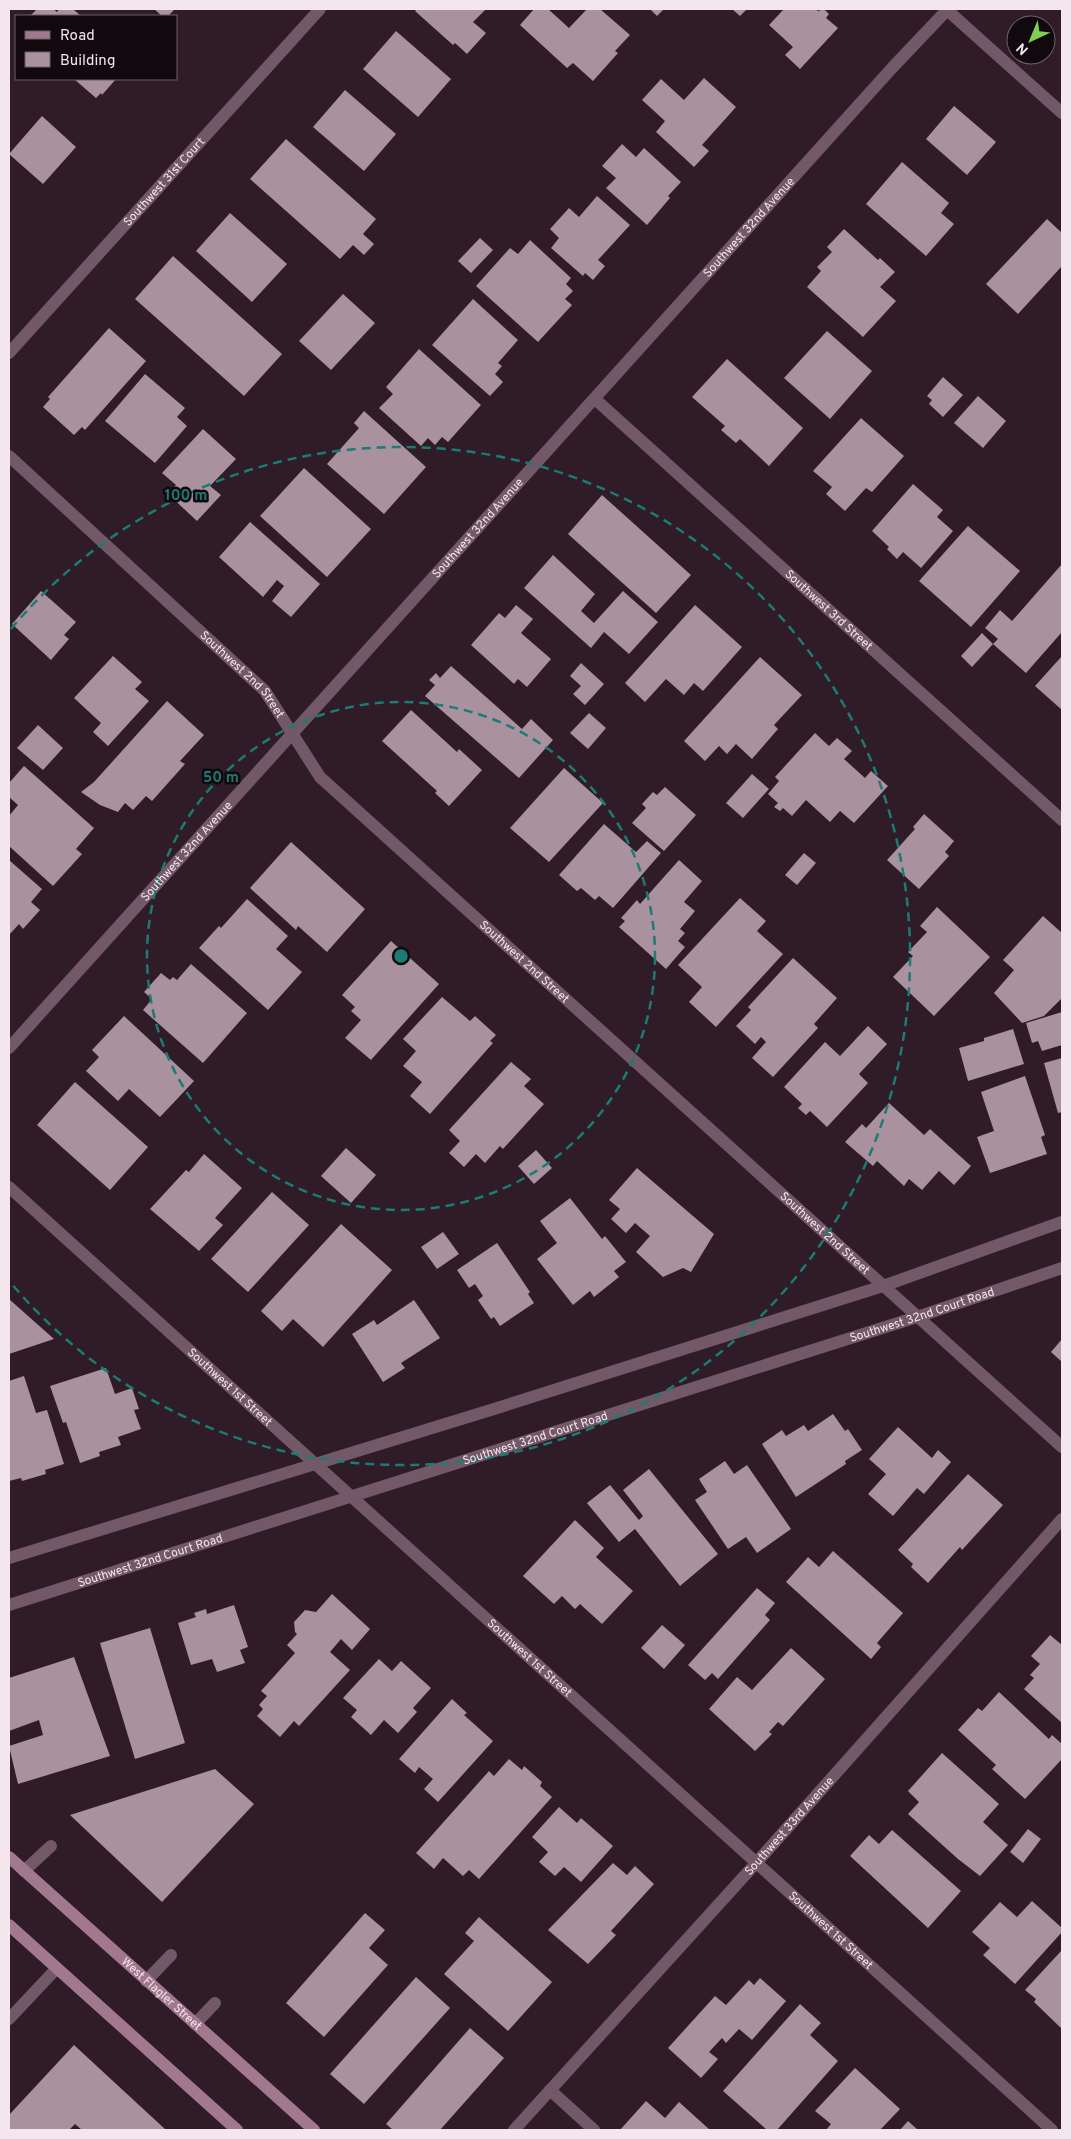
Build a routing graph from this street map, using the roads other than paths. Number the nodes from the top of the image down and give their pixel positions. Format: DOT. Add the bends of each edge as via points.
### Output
graph roads {
  1 [pos="320,9"];
  2 [pos="947,9"];
  3 [pos="1062,113"];
  4 [pos="9,353"];
  5 [pos="595,399"];
  6 [pos="9,456"];
  7 [pos="292,733"];
  8 [pos="1062,820"];
  9 [pos="9,1048"];
  10 [pos="9,1187"];
  11 [pos="1062,1222"];
  12 [pos="1062,1268"];
  13 [pos="883,1286"];
  14 [pos="918,1317"];
  15 [pos="1062,1447"];
  16 [pos="315,1463"];
  17 [pos="352,1497"];
  18 [pos="1062,1519"];
  19 [pos="9,1558"];
  20 [pos="9,1605"];
  21 [pos="51,1846"];
  22 [pos="9,1857"];
  23 [pos="757,1862"];
  24 [pos="24,1871"];
  25 [pos="9,1925"];
  26 [pos="171,1955"];
  27 [pos="57,1968"];
  28 [pos="146,1981"];
  29 [pos="215,2002"];
  30 [pos="9,2019"];
  31 [pos="195,2024"];
  32 [pos="550,2090"];
  33 [pos="237,2130"];
  34 [pos="314,2130"];
  35 [pos="514,2130"];
  36 [pos="594,2130"];
  37 [pos="1052,2130"];
  1 -- 4 [label="street, Southwest 31st Court"];
  2 -- 3 [label="street"];
  2 -- 5 [label="street, Southwest 32nd Avenue"];
  5 -- 7 [label="street, Southwest 32nd Avenue"];
  5 -- 8 [label="street, Southwest 3rd Street"];
  6 -- 7 [label="street, Southwest 2nd Street" via="265,690"];
  7 -- 9 [label="street, Southwest 32nd Avenue"];
  7 -- 13 [label="street, Southwest 2nd Street" via="320,777"];
  10 -- 16 [label="street, Southwest 1st Street"];
  11 -- 13 [label="street"];
  12 -- 14 [label="street, Southwest 32nd Court Road"];
  13 -- 14 [label="street, Southwest 2nd Street"];
  13 -- 16 [label="street"];
  14 -- 15 [label="street, Southwest 2nd Street"];
  14 -- 17 [label="street, Southwest 32nd Court Road"];
  16 -- 17 [label="street, Southwest 1st Street"];
  16 -- 19 [label="street"];
  17 -- 20 [label="street, Southwest 32nd Court Road"];
  17 -- 23 [label="street, Southwest 1st Street"];
  18 -- 23 [label="street, Southwest 33rd Avenue"];
  21 -- 24 [label="street"];
  22 -- 24 [label="main road, West Flagler Street"];
  23 -- 32 [label="street, Southwest 33rd Avenue"];
  23 -- 37 [label="street, Southwest 1st Street"];
  24 -- 28 [label="main road, West Flagler Street"];
  25 -- 27 [label="main road"];
  26 -- 28 [label="street"];
  27 -- 30 [label="street"];
  27 -- 33 [label="main road"];
  28 -- 31 [label="main road, West Flagler Street"];
  29 -- 31 [label="street"];
  31 -- 34 [label="main road, West Flagler Street"];
  32 -- 35 [label="street, Southwest 33rd Avenue"];
  32 -- 36 [label="street"];
}
